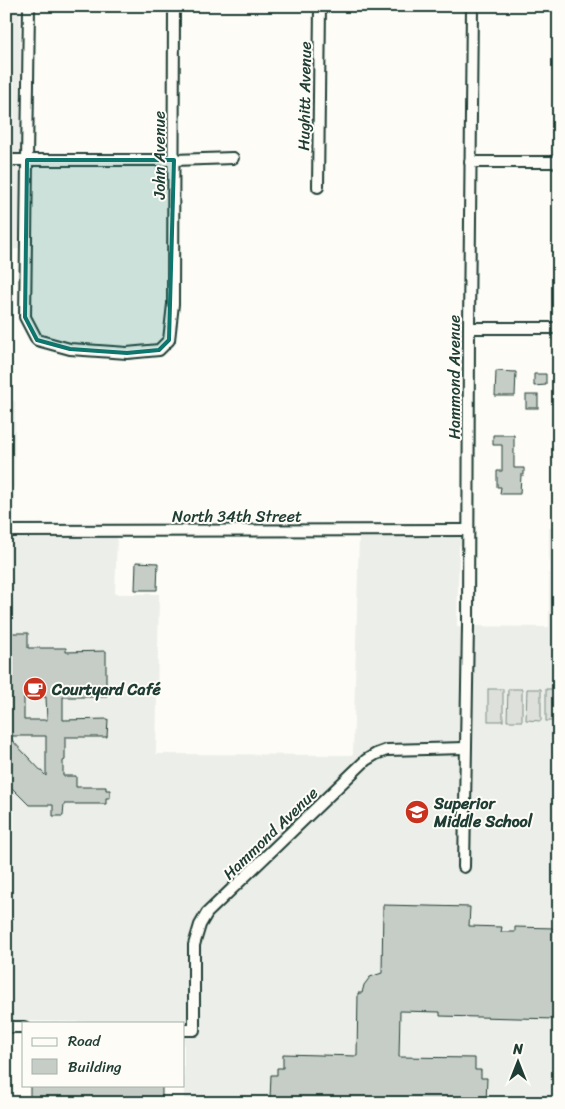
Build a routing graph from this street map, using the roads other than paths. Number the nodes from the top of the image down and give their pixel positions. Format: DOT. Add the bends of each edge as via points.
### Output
graph roads {
  1 [pos="29,6"];
  2 [pos="174,6"];
  3 [pos="320,6"];
  4 [pos="472,6"];
  5 [pos="233,158"];
  6 [pos="6,160"];
  7 [pos="26,160"];
  8 [pos="174,160"];
  9 [pos="470,162"];
  10 [pos="559,162"];
  11 [pos="318,186"];
  12 [pos="469,328"];
  13 [pos="559,328"];
  14 [pos="468,530"];
  15 [pos="6,531"];
  16 [pos="465,748"];
  17 [pos="464,867"];
  18 [pos="6,1026"];
  19 [pos="22,1027"];
  20 [pos="189,1030"];
  1 -- 7 [label="street"];
  2 -- 8 [label="street, John Avenue"];
  3 -- 11 [label="street, Hughitt Avenue"];
  4 -- 9 [label="street, Hammond Avenue"];
  5 -- 8 [label="street"];
  6 -- 7 [label="street"];
  7 -- 8 [label="street"];
  7 -- 8 [label="street, John Avenue" via="25,316 37,340 70,349 127,353 159,350 169,340 173,304"];
  9 -- 10 [label="street"];
  9 -- 12 [label="street, Hammond Avenue"];
  12 -- 13 [label="street"];
  12 -- 14 [label="street, Hammond Avenue"];
  14 -- 15 [label="street, North 34th Street"];
  14 -- 16 [label="street, Hammond Avenue"];
  16 -- 17 [label="street, Hammond Avenue"];
  16 -- 20 [label="street, Hammond Avenue" via="387,750 366,760 207,913 194,945"];
  18 -- 19 [label="street"];
}
